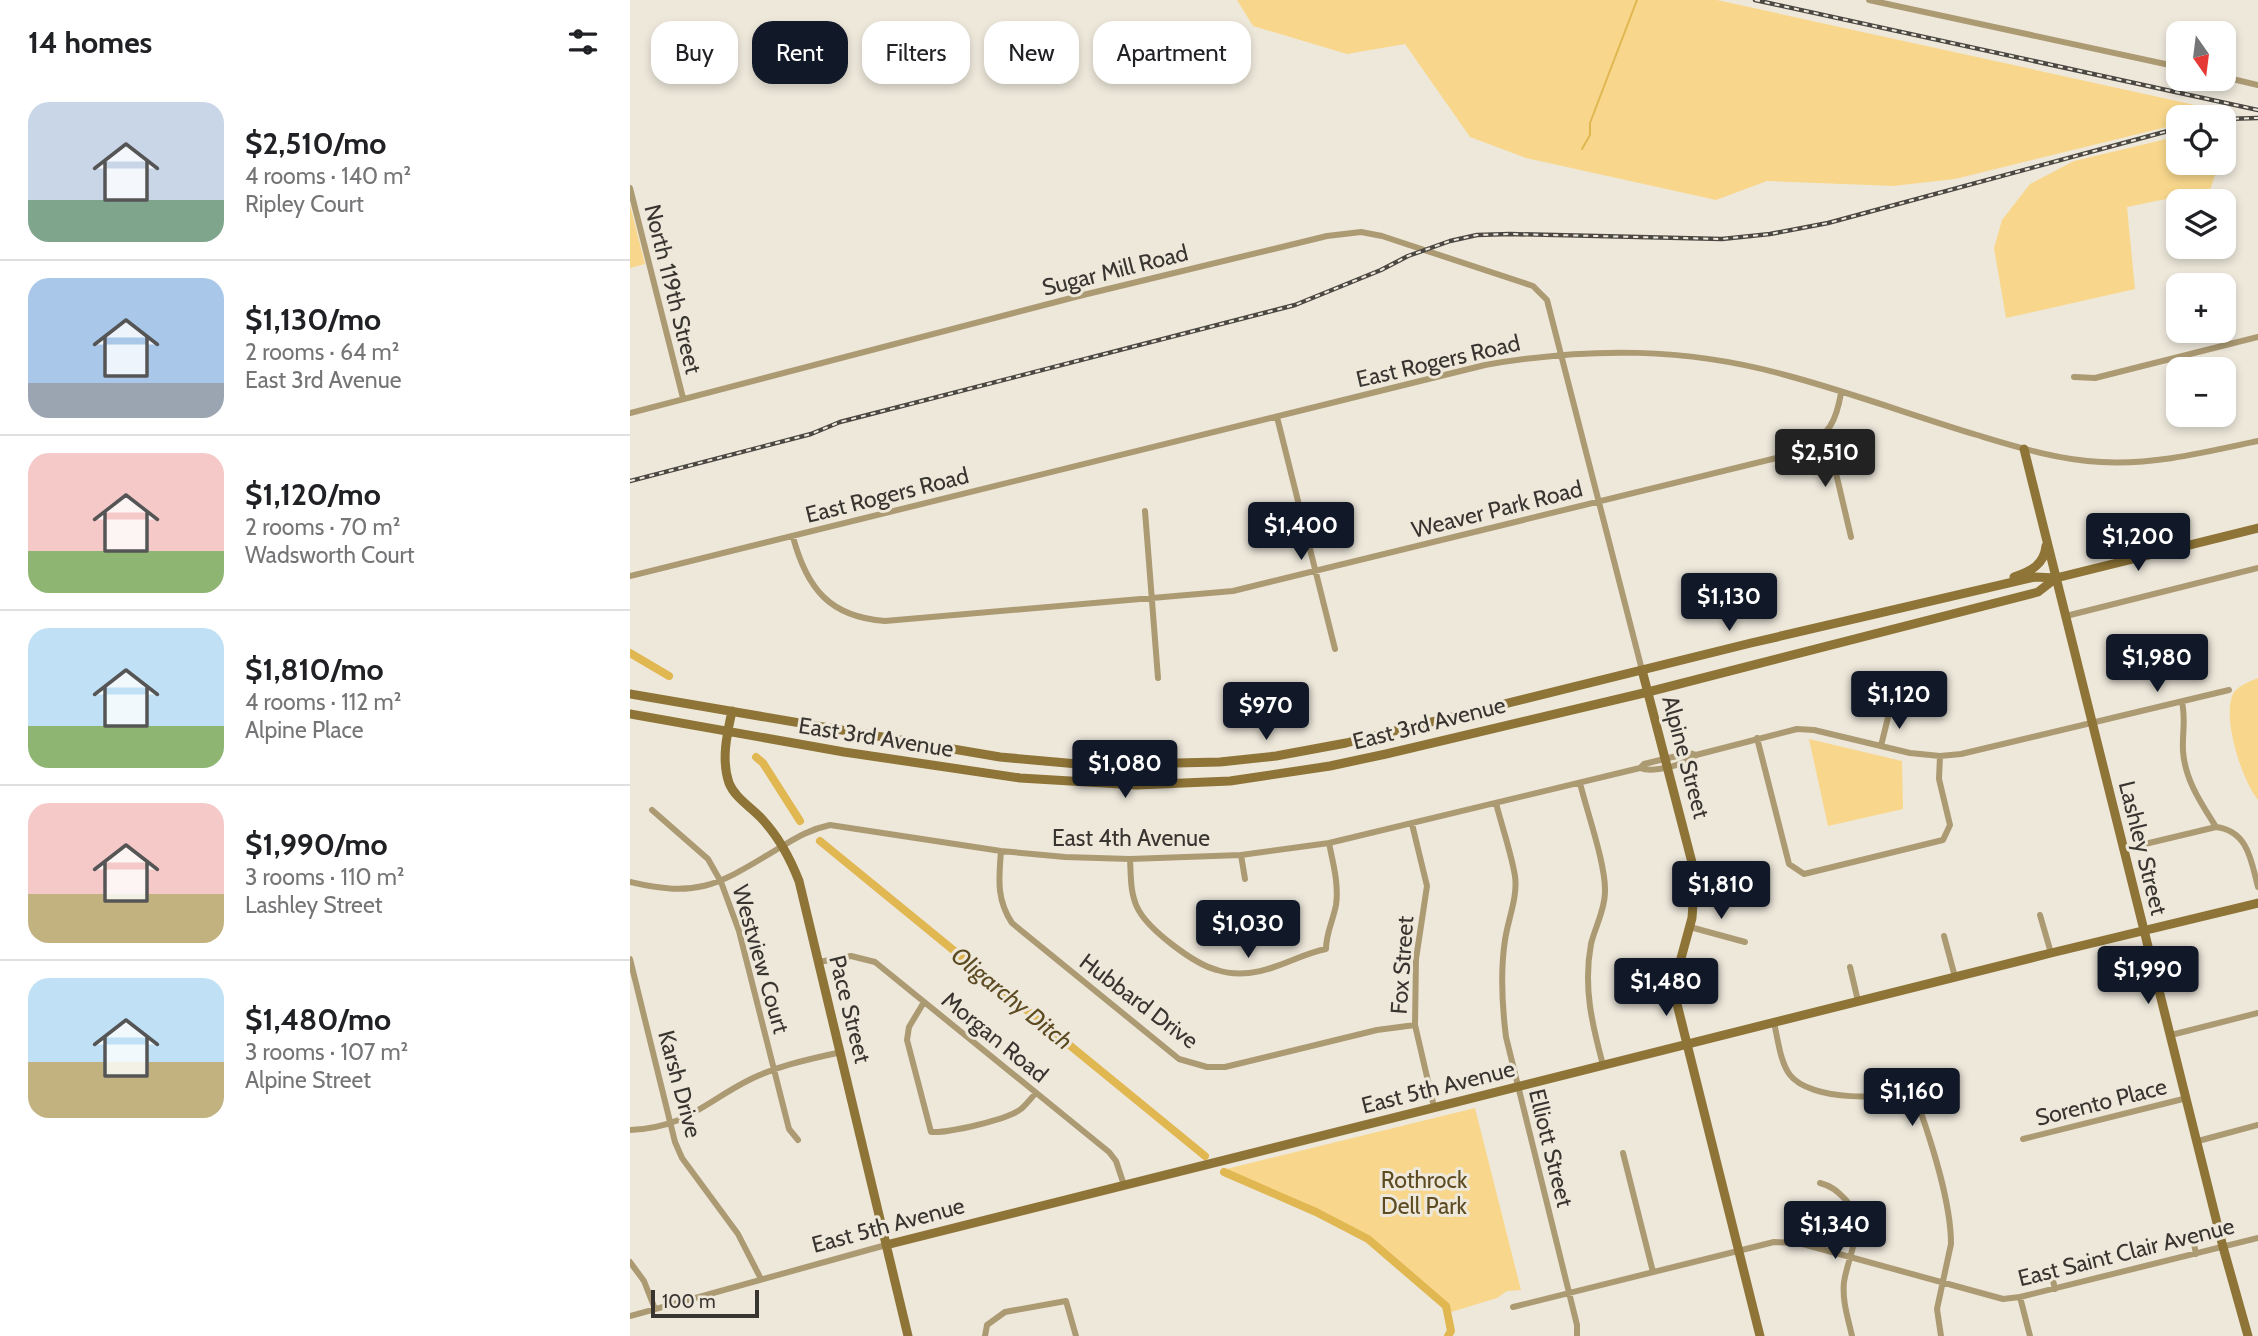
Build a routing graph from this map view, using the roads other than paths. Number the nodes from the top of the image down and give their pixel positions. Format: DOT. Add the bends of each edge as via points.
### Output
graph roads {
  1 [pos="1869,0"];
  2 [pos="2166,64"];
  3 [pos="2236,80"];
  4 [pos="2258,85"];
  5 [pos="630,188"];
  6 [pos="2258,337"];
  7 [pos="1562,354"];
  8 [pos="2074,377"];
  9 [pos="1841,393"];
  10 [pos="683,398"];
  11 [pos="630,412"];
  12 [pos="1277,417"];
  13 [pos="1828,433"];
  14 [pos="2258,441"];
  15 [pos="2024,449"];
  16 [pos="1600,501"];
  17 [pos="1146,511"];
  18 [pos="2258,528"];
  19 [pos="793,537"];
  20 [pos="1851,537"];
  21 [pos="2047,540"];
  22 [pos="2258,568"];
  23 [pos="1314,573"];
  24 [pos="630,576"];
  25 [pos="2056,578"];
  26 [pos="1974,592"];
  27 [pos="1152,599"];
  28 [pos="2066,616"];
  29 [pos="1335,649"];
  30 [pos="1642,670"];
  31 [pos="1158,678"];
  32 [pos="2229,690"];
  33 [pos="1648,692"];
  34 [pos="630,694"];
  35 [pos="2182,702"];
  36 [pos="1890,709"];
  37 [pos="732,712"];
  38 [pos="630,714"];
  39 [pos="2092,724"];
  40 [pos="729,731"];
  41 [pos="1757,738"];
  42 [pos="1881,746"];
  43 [pos="1940,756"];
  44 [pos="1667,762"];
  45 [pos="1580,783"];
  46 [pos="1496,803"];
  47 [pos="652,810"];
  48 [pos="1412,824"];
  49 [pos="2216,827"];
  50 [pos="1329,843"];
  51 [pos="782,846"];
  52 [pos="2124,849"];
  53 [pos="1001,851"];
  54 [pos="1241,855"];
  55 [pos="1130,859"];
  56 [pos="1245,879"];
  57 [pos="721,882"];
  58 [pos="630,883"];
  59 [pos="2258,887"];
  60 [pos="2258,903"];
  61 [pos="2040,915"];
  62 [pos="1690,927"];
  63 [pos="2143,931"];
  64 [pos="1944,936"];
  65 [pos="1745,942"];
  66 [pos="2051,953"];
  67 [pos="630,959"];
  68 [pos="819,962"];
  69 [pos="1850,967"];
  70 [pos="1955,977"];
  71 [pos="1858,1001"];
  72 [pos="924,1002"];
  73 [pos="2258,1013"];
  74 [pos="1774,1023"];
  75 [pos="1415,1025"];
  76 [pos="2171,1035"];
  77 [pos="1688,1044"];
  78 [pos="841,1052"];
  79 [pos="1603,1065"];
  80 [pos="774,1069"];
  81 [pos="1518,1086"];
  82 [pos="1035,1093"];
  83 [pos="2187,1098"];
  84 [pos="1434,1107"];
  85 [pos="671,1124"];
  86 [pos="2258,1125"];
  87 [pos="630,1130"];
  88 [pos="2023,1139"];
  89 [pos="798,1140"];
  90 [pos="2198,1140"];
  91 [pos="1623,1153"];
  92 [pos="1820,1183"];
  93 [pos="1124,1185"];
  94 [pos="2258,1238"];
  95 [pos="2193,1239"];
  96 [pos="886,1245"];
  97 [pos="2223,1247"];
  98 [pos="1738,1250"];
  99 [pos="2196,1254"];
  100 [pos="1850,1257"];
  101 [pos="630,1262"];
  102 [pos="1653,1272"];
  103 [pos="2051,1272"];
  104 [pos="761,1279"];
  105 [pos="1943,1284"];
  106 [pos="2054,1289"];
  107 [pos="1569,1293"];
  108 [pos="2020,1297"];
  109 [pos="1513,1307"];
  110 [pos="654,1309"];
  111 [pos="630,1315"];
  112 [pos="908,1336"];
  113 [pos="985,1336"];
  114 [pos="1076,1336"];
  115 [pos="1577,1336"];
  116 [pos="1758,1336"];
  117 [pos="1852,1336"];
  118 [pos="1941,1336"];
  119 [pos="2030,1336"];
  120 [pos="2248,1336"];
  1 -- 2 [label="street"];
  3 -- 4 [label="street"];
  5 -- 10 [label="street, North 119th Street"];
  6 -- 8 [label="street" via="2095,378"];
  7 -- 9 [label="street, East Rogers Road" via="1637,351 1716,359"];
  7 -- 10 [label="street, Sugar Mill Road" via="1551,308 1533,286 1381,236 1352,233 1181,271"];
  7 -- 12 [label="street, East Rogers Road" via="1485,365"];
  7 -- 16 [label="street, Alpine Street"];
  9 -- 13 [label="street"];
  9 -- 15 [label="street, East Rogers Road"];
  10 -- 11 [label="street, Sugar Mill Road"];
  12 -- 19 [label="street, East Rogers Road"];
  12 -- 23 [label="street"];
  13 -- 16 [label="street, Weaver Park Road" via="1805,451"];
  13 -- 20 [label="street" via="1841,444 1842,457 1835,469"];
  14 -- 15 [label="street, East Rogers Road" via="2134,463 2071,459"];
  15 -- 21 [label="main road, Lashley Street"];
  16 -- 23 [label="street, Weaver Park Road"];
  16 -- 30 [label="street, Alpine Street"];
  17 -- 27 [label="street"];
  18 -- 25 [label="main road, East 3rd Avenue"];
  19 -- 24 [label="street, East Rogers Road"];
  19 -- 27 [label="street, Weaver Park Road" via="803,566 824,600 848,615 870,620"];
  21 -- 25 [label="main road, Lashley Street"];
  21 -- 26 [label="main road" via="2045,555 2030,571 1988,583"];
  22 -- 28 [label="street"];
  23 -- 27 [label="street, Weaver Park Road" via="1233,591"];
  23 -- 29 [label="street"];
  25 -- 26 [label="main road, East 3rd Avenue" via="2035,577"];
  25 -- 28 [label="main road, Lashley Street"];
  25 -- 33 [label="main road, East 3rd Avenue" via="2038,592"];
  26 -- 30 [label="main road, East 3rd Avenue"];
  27 -- 31 [label="street"];
  28 -- 39 [label="main road, Lashley Street"];
  30 -- 33 [label="main road, Alpine Street"];
  30 -- 37 [label="main road, East 3rd Avenue" via="1336,745 1191,764 1089,765 1000,757"];
  32 -- 35 [label="street, East 4th Avenue"];
  33 -- 40 [label="main road, East 3rd Avenue" via="1330,766 1169,785 1020,778"];
  33 -- 44 [label="main road, Alpine Street"];
  34 -- 37 [label="main road, East 3rd Avenue"];
  35 -- 39 [label="street, East 4th Avenue"];
  35 -- 49 [label="street" via="2184,765"];
  36 -- 42 [label="street"];
  37 -- 40 [label="main road, Pace Street"];
  38 -- 40 [label="main road, East 3rd Avenue"];
  39 -- 43 [label="street, East 4th Avenue"];
  39 -- 52 [label="main road, Lashley Street"];
  40 -- 51 [label="main road, Pace Street" via="726,767 731,787"];
  41 -- 42 [label="street, East 4th Avenue" via="1814,730"];
  41 -- 43 [label="street" via="1789,864 1804,874 1943,840 1951,825 1939,779"];
  41 -- 44 [label="street, East 4th Avenue" via="1696,755 1689,752"];
  42 -- 43 [label="street, East 4th Avenue"];
  44 -- 45 [label="street, East 4th Avenue"];
  44 -- 62 [label="main road, Alpine Street" via="1695,874"];
  45 -- 46 [label="street, East 4th Avenue"];
  45 -- 79 [label="street" via="1605,878 1587,988 1589,1015"];
  46 -- 48 [label="street, East 4th Avenue"];
  46 -- 81 [label="street, Elliott Street" via="1515,876 1502,997"];
  47 -- 57 [label="street, Westview Court" via="708,859"];
  48 -- 50 [label="street, East 4th Avenue"];
  48 -- 75 [label="street, Fox Street" via="1427,886 1416,959"];
  49 -- 52 [label="street"];
  49 -- 59 [label="street" via="2243,841"];
  50 -- 54 [label="street, East 4th Avenue"];
  50 -- 55 [label="street" via="1338,889 1326,949 1248,973 1215,970 1195,960 1147,922 1133,898"];
  51 -- 53 [label="street, East 4th Avenue" via="830,825"];
  51 -- 57 [label="street, East 4th Avenue"];
  51 -- 68 [label="main road, Pace Street" via="799,881"];
  52 -- 63 [label="main road, Lashley Street"];
  53 -- 55 [label="street, East 4th Avenue"];
  53 -- 75 [label="street, Hubbard Drive" via="998,889 1012,923 1179,1059 1225,1068 1377,1030"];
  54 -- 55 [label="street, East 4th Avenue"];
  54 -- 56 [label="street"];
  57 -- 58 [label="street, East 4th Avenue" via="681,890"];
  57 -- 80 [label="street, Westview Court" via="739,932"];
  60 -- 63 [label="main road, East 5th Avenue"];
  61 -- 66 [label="street"];
  62 -- 65 [label="street"];
  62 -- 77 [label="main road, Alpine Street" via="1676,983"];
  63 -- 66 [label="main road, East 5th Avenue"];
  63 -- 76 [label="main road, Lashley Street"];
  64 -- 70 [label="street"];
  66 -- 70 [label="main road, East 5th Avenue"];
  67 -- 85 [label="street, Karsh Drive"];
  68 -- 72 [label="street, Morgan Road" via="863,957"];
  68 -- 78 [label="main road, Pace Street"];
  69 -- 71 [label="street"];
  70 -- 71 [label="main road, East 5th Avenue"];
  71 -- 74 [label="main road, East 5th Avenue"];
  72 -- 82 [label="street, Morgan Road"];
  72 -- 82 [label="street" via="909,1027 908,1047 931,1132 948,1132 1010,1115"];
  73 -- 76 [label="street"];
  74 -- 77 [label="main road, East 5th Avenue"];
  74 -- 105 [label="street" via="1785,1066 1809,1089 1888,1096 1916,1088 1948,1213 1951,1244"];
  75 -- 84 [label="street, Fox Street"];
  76 -- 83 [label="main road, Lashley Street"];
  77 -- 79 [label="main road, East 5th Avenue"];
  77 -- 98 [label="main road, Alpine Street"];
  78 -- 80 [label="street"];
  78 -- 96 [label="main road, Pace Street"];
  79 -- 81 [label="main road, East 5th Avenue"];
  80 -- 85 [label="street"];
  80 -- 89 [label="street, Westview Court" via="789,1129"];
  81 -- 84 [label="main road, East 5th Avenue"];
  81 -- 107 [label="street, Elliott Street"];
  82 -- 93 [label="street, Morgan Road" via="1109,1152"];
  83 -- 88 [label="street, Sorento Place"];
  83 -- 90 [label="main road, Lashley Street"];
  84 -- 93 [label="main road, East 5th Avenue"];
  85 -- 87 [label="street"];
  85 -- 104 [label="street, Karsh Drive" via="682,1158 738,1234"];
  86 -- 90 [label="street"];
  90 -- 97 [label="main road, Lashley Street"];
  91 -- 102 [label="street"];
  92 -- 100 [label="street" via="1834,1187 1854,1208 1856,1231"];
  93 -- 96 [label="main road, East 5th Avenue"];
  94 -- 97 [label="street, East Saint Clair Avenue"];
  95 -- 99 [label="street"];
  96 -- 104 [label="street, East 5th Avenue"];
  96 -- 112 [label="main road, Pace Street"];
  97 -- 99 [label="street, East Saint Clair Avenue"];
  97 -- 120 [label="main road, Lashley Street"];
  98 -- 100 [label="street, East Saint Clair Avenue" via="1786,1241"];
  98 -- 102 [label="street, East Saint Clair Avenue"];
  98 -- 116 [label="main road, Alpine Street"];
  99 -- 106 [label="street, East Saint Clair Avenue"];
  100 -- 105 [label="street, East Saint Clair Avenue"];
  100 -- 117 [label="street" via="1843,1300"];
  101 -- 110 [label="street" via="644,1281"];
  102 -- 107 [label="street, East Saint Clair Avenue"];
  103 -- 106 [label="street"];
  104 -- 110 [label="street, East 5th Avenue"];
  105 -- 108 [label="street, East Saint Clair Avenue" via="1993,1298"];
  105 -- 118 [label="street" via="1937,1309"];
  106 -- 108 [label="street, East Saint Clair Avenue"];
  107 -- 109 [label="street, East Saint Clair Avenue"];
  107 -- 115 [label="street, Elliott Street"];
  108 -- 119 [label="street"];
  110 -- 111 [label="street, East 5th Avenue"];
  113 -- 114 [label="street" via="987,1325 1005,1312 1066,1301"];
}
